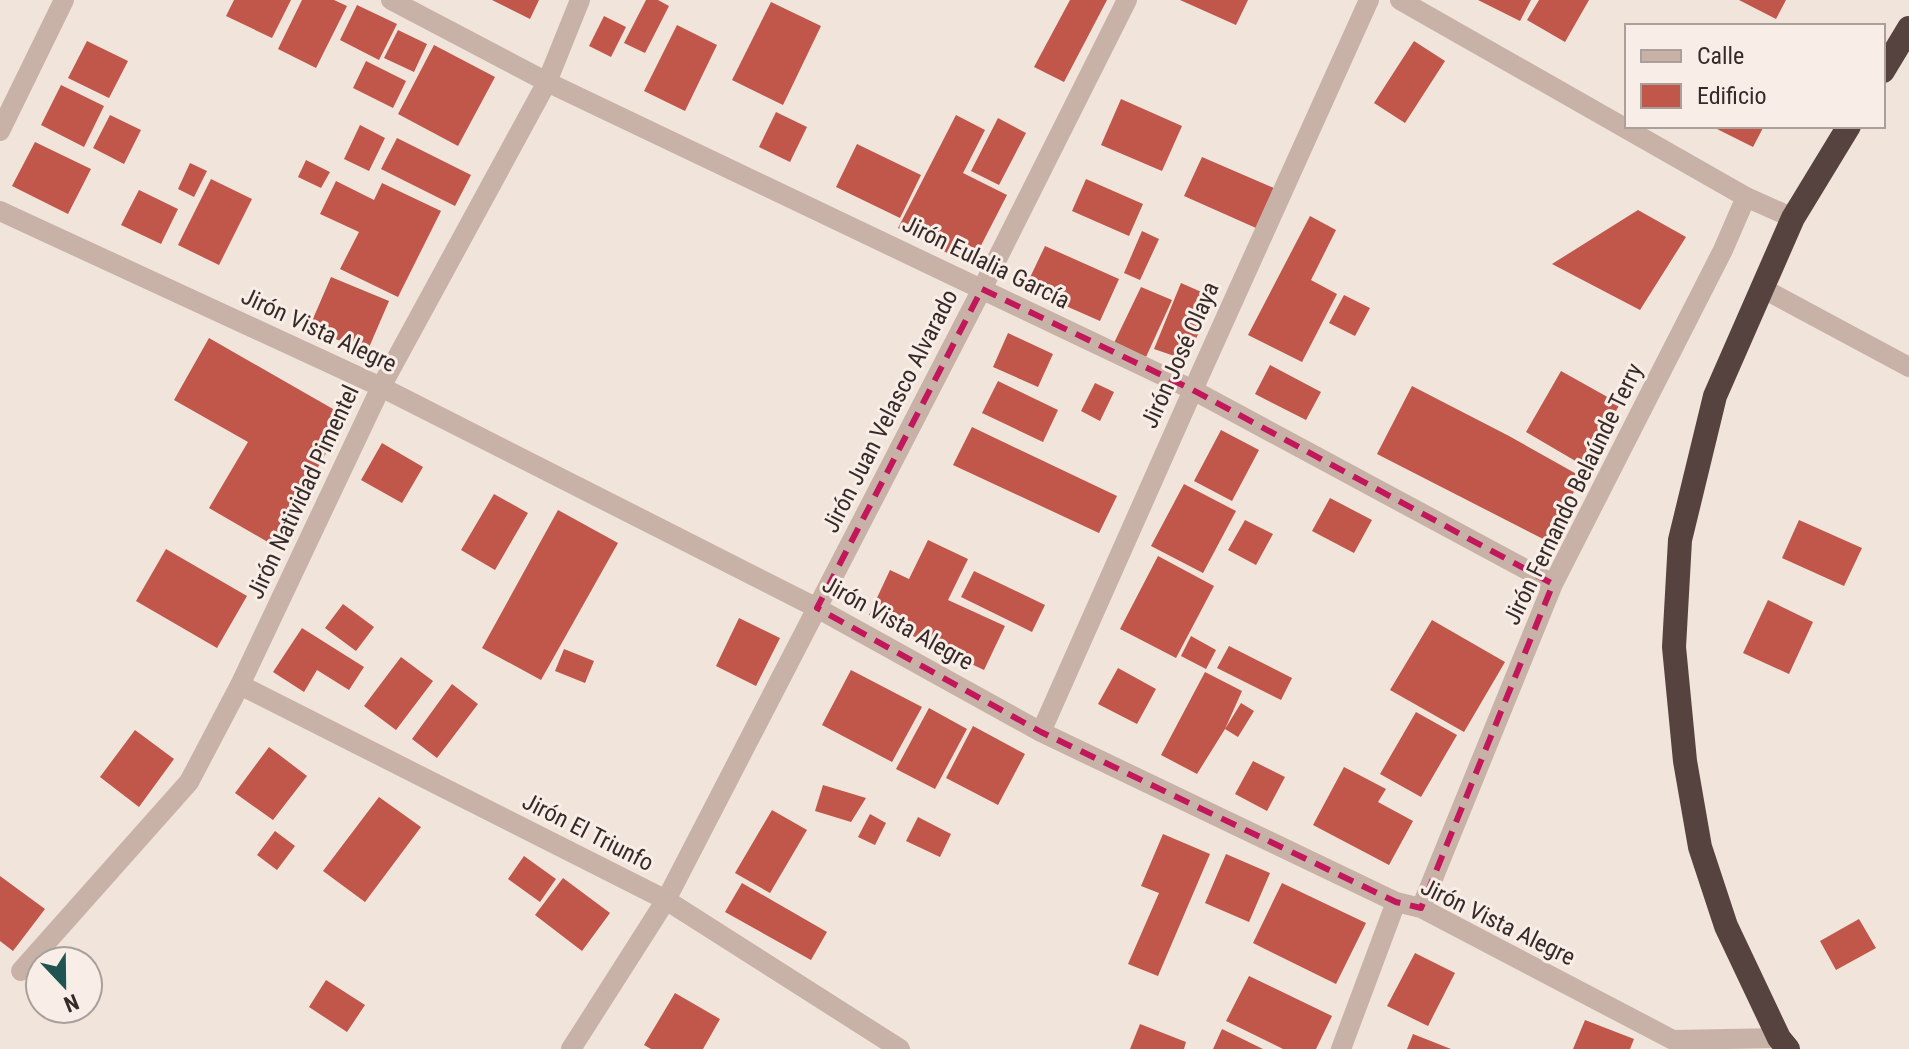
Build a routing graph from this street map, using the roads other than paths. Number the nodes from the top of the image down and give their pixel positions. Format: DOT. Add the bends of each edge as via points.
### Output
graph roads {
  1 [pos="64,0"];
  2 [pos="391,0"];
  3 [pos="580,0"];
  4 [pos="1127,0"];
  5 [pos="1369,0"];
  6 [pos="1400,0"];
  7 [pos="1909,28"];
  8 [pos="1885,68"];
  9 [pos="547,82"];
  10 [pos="1848,128"];
  11 [pos="0,131"];
  12 [pos="1746,197"];
  13 [pos="0,211"];
  14 [pos="1793,218"];
  15 [pos="1762,288"];
  16 [pos="982,289"];
  17 [pos="1909,367"];
  18 [pos="381,387"];
  19 [pos="1193,390"];
  20 [pos="1553,584"];
  21 [pos="817,608"];
  22 [pos="240,685"];
  23 [pos="1041,732"];
  24 [pos="666,900"];
  25 [pos="1396,902"];
  26 [pos="1421,908"];
  27 [pos="21,971"];
  28 [pos="1784,1044"];
  29 [pos="581,1046"];
  30 [pos="900,1049"];
  31 [pos="1341,1049"];
  1 -- 11 [label="street"];
  2 -- 9 [label="street, Jirón Eulalia García"];
  3 -- 9 [label="street, Jirón Natividad Pimentel"];
  4 -- 16 [label="street, Jirón Juan Velasco Alvarado"];
  5 -- 19 [label="street, Jirón José Olaya"];
  6 -- 12 [label="street"];
  7 -- 8 [label="highway"];
  9 -- 16 [label="street, Jirón Eulalia García"];
  9 -- 18 [label="street, Jirón Natividad Pimentel"];
  10 -- 14 [label="highway"];
  12 -- 14 [label="street"];
  12 -- 20 [label="street, Jirón Fernando Belaúnde Terry"];
  13 -- 18 [label="street, Jirón Vista Alegre"];
  14 -- 15 [label="highway"];
  15 -- 17 [label="street"];
  15 -- 28 [label="highway" via="1715,396 1680,540 1674,647 1700,847 1726,926"];
  16 -- 19 [label="street, Jirón Eulalia García"];
  16 -- 21 [label="street, Jirón Juan Velasco Alvarado"];
  18 -- 21 [label="street, Jirón Vista Alegre"];
  18 -- 22 [label="street, Jirón Natividad Pimentel"];
  19 -- 20 [label="street, Jirón Eulalia García"];
  19 -- 23 [label="street, Jirón José Olaya"];
  20 -- 26 [label="street, Jirón Fernando Belaúnde Terry"];
  21 -- 23 [label="street, Jirón Vista Alegre"];
  21 -- 24 [label="street, Jirón Juan Velasco Alvarado"];
  22 -- 24 [label="street, Jirón El Triunfo"];
  22 -- 27 [label="street, Jirón Natividad Pimentel" via="189,782"];
  23 -- 25 [label="street, Jirón Vista Alegre"];
  24 -- 29 [label="street, Jirón Juan Velasco Alvarado"];
  24 -- 30 [label="street, Jirón El Triunfo"];
  25 -- 26 [label="street, Jirón Vista Alegre"];
  25 -- 31 [label="street"];
  26 -- 28 [label="street, Jirón Vista Alegre" via="1673,1040"];
}
